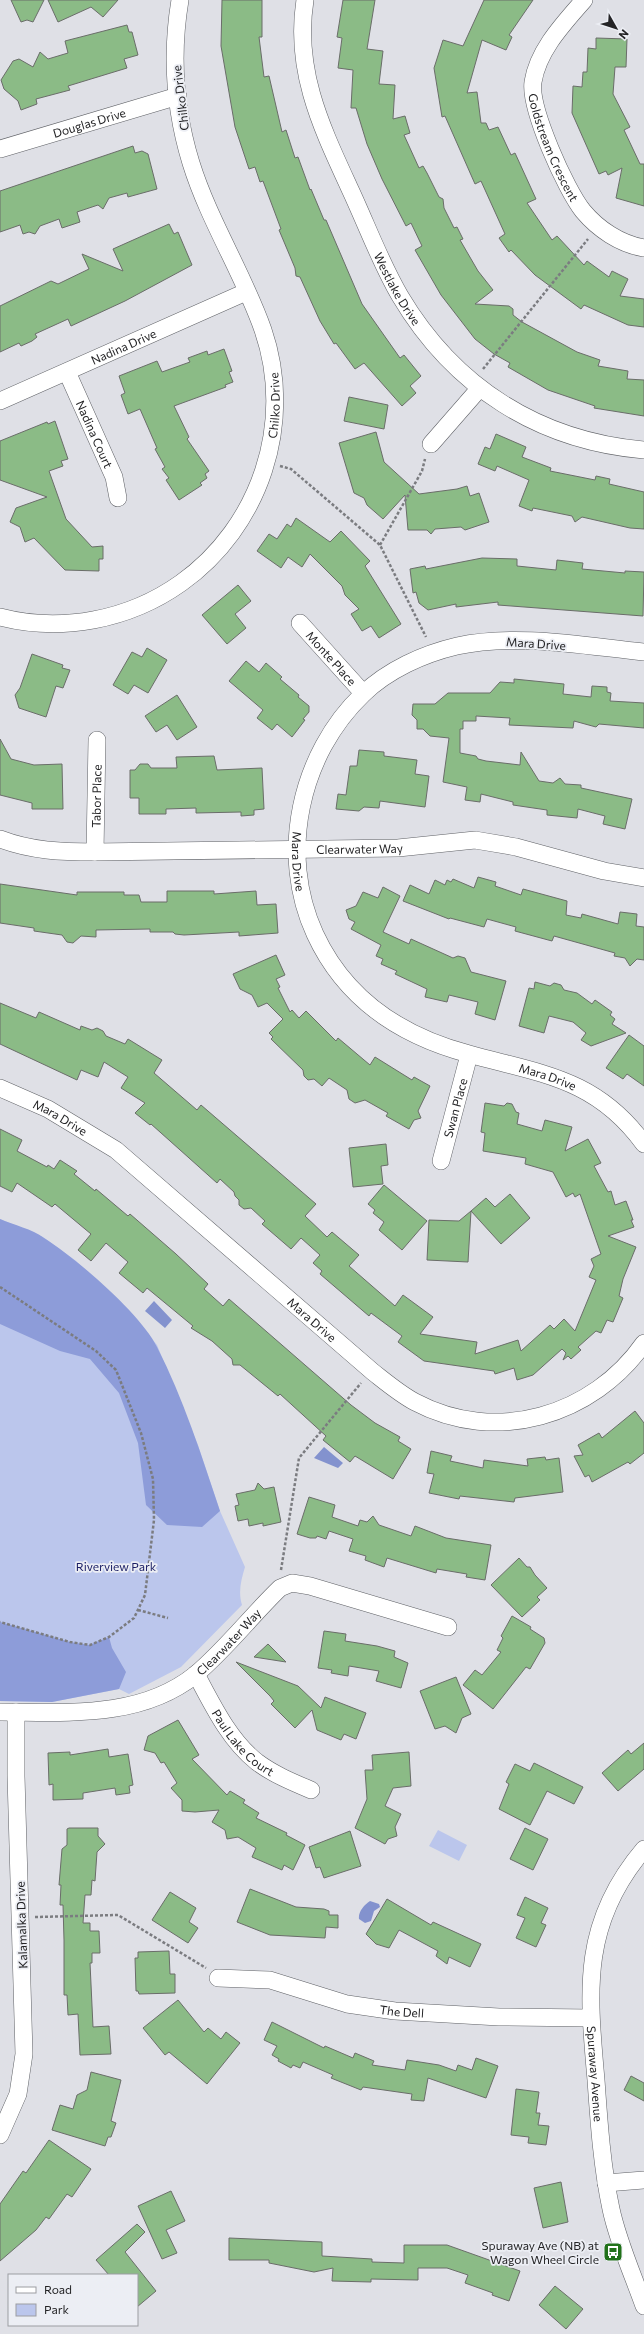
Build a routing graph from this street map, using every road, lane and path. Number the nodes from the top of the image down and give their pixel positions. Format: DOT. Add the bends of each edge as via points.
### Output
graph roads {
  1 [pos="180,0"];
  2 [pos="305,0"];
  3 [pos="584,0"];
  4 [pos="178,96"];
  5 [pos="0,149"];
  6 [pos="590,237"];
  7 [pos="644,248"];
  8 [pos="246,292"];
  9 [pos="67,372"];
  10 [pos="479,381"];
  11 [pos="0,401"];
  12 [pos="431,444"];
  13 [pos="644,450"];
  14 [pos="267,460"];
  15 [pos="418,477"];
  16 [pos="118,498"];
  17 [pos="380,546"];
  18 [pos="0,617"];
  19 [pos="300,623"];
  20 [pos="422,631"];
  21 [pos="644,652"];
  22 [pos="363,693"];
  23 [pos="97,740"];
  24 [pos="0,839"];
  25 [pos="296,851"];
  26 [pos="95,852"];
  27 [pos="644,878"];
  28 [pos="469,1055"];
  29 [pos="0,1088"];
  30 [pos="642,1137"];
  31 [pos="441,1161"];
  32 [pos="0,1287"];
  33 [pos="644,1343"];
  34 [pos="356,1388"];
  35 [pos="280,1588"];
  36 [pos="138,1610"];
  37 [pos="168,1618"];
  38 [pos="0,1622"];
  39 [pos="448,1627"];
  40 [pos="196,1674"];
  41 [pos="8,1712"];
  42 [pos="311,1790"];
  43 [pos="644,1849"];
  44 [pos="47,1917"];
  45 [pos="218,1978"];
  46 [pos="590,2018"];
  47 [pos="0,2135"];
  48 [pos="644,2180"];
  49 [pos="606,2183"];
  50 [pos="644,2306"];
  1 -- 4 [label="street, Chilko Drive" via="175,52"];
  2 -- 10 [label="street, Westlake Drive" via="304,61 313,104 324,132 399,295 433,343"];
  3 -- 7 [label="street, Goldstream Crescent" via="553,37 542,56 533,80 534,106 542,129 582,210 611,236"];
  4 -- 5 [label="street, Douglas Drive"];
  4 -- 8 [label="street, Chilko Drive" via="184,138 196,178"];
  6 -- 10 [label="path"];
  8 -- 9 [label="street, Nadina Drive"];
  8 -- 14 [label="street, Chilko Drive" via="262,329 272,369 274,411"];
  9 -- 11 [label="street, Nadina Drive"];
  9 -- 16 [label="street, Nadina Court" via="114,477"];
  10 -- 12 [label="street"];
  10 -- 13 [label="street, Westlake Drive" via="521,414 556,431 608,445"];
  14 -- 17 [label="path" via="291,470"];
  14 -- 18 [label="street, Chilko Drive" via="255,494 229,538 203,566 167,592 126,611 89,621 45,624"];
  15 -- 17 [label="path"];
  17 -- 20 [label="path"];
  19 -- 22 [label="street, Monte Place"];
  21 -- 22 [label="street, Mara Drive" via="522,641 478,642 423,657 387,676"];
  22 -- 25 [label="street, Mara Drive" via="333,731 311,772 299,814"];
  23 -- 26 [label="street, Tabor Place"];
  24 -- 26 [label="street, Clearwater Way" via="40,850"];
  25 -- 26 [label="street, Clearwater Way"];
  25 -- 27 [label="street, Clearwater Way" via="398,848 455,841 489,841 604,871"];
  25 -- 28 [label="street, Mara Drive" via="302,893 312,926 330,961 350,987 399,1028 429,1042"];
  28 -- 30 [label="street, Mara Drive" via="541,1072 570,1083 608,1106"];
  28 -- 31 [label="street, Swan Place"];
  29 -- 33 [label="street, Mara Drive" via="54,1112 116,1150 379,1376 406,1396 433,1410 470,1420 489,1422 530,1418 550,1413 571,1406 599,1389 626,1366"];
  32 -- 36 [label="path" via="96,1351 116,1370 141,1433 153,1479 154,1520 145,1595"];
  34 -- 35 [label="path" via="299,1458 282,1557"];
  35 -- 39 [label="street" via="292,1583 301,1584"];
  35 -- 40 [label="street, Clearwater Way"];
  36 -- 37 [label="path"];
  36 -- 38 [label="path" via="134,1618 109,1636 90,1645 70,1642"];
  40 -- 41 [label="street, Clearwater Way" via="166,1692 113,1710"];
  40 -- 42 [label="street, Paul Lake Court" via="226,1726 249,1755 273,1773"];
  41 -- 47 [label="street, Kalamalka Drive" via="16,1776 24,2054 18,2094"];
  43 -- 46 [label="street, Spuraway Avenue" via="615,1893 599,1929 590,1970"];
  44 -- 45 [label="path" via="118,1915 202,1964"];
  45 -- 46 [label="street, The Dell" via="270,1980 347,2004 395,2010 499,2017"];
  46 -- 49 [label="street, Spuraway Avenue"];
  48 -- 49 [label="street"];
  49 -- 50 [label="street, Spuraway Avenue" via="615,2225"];
}
